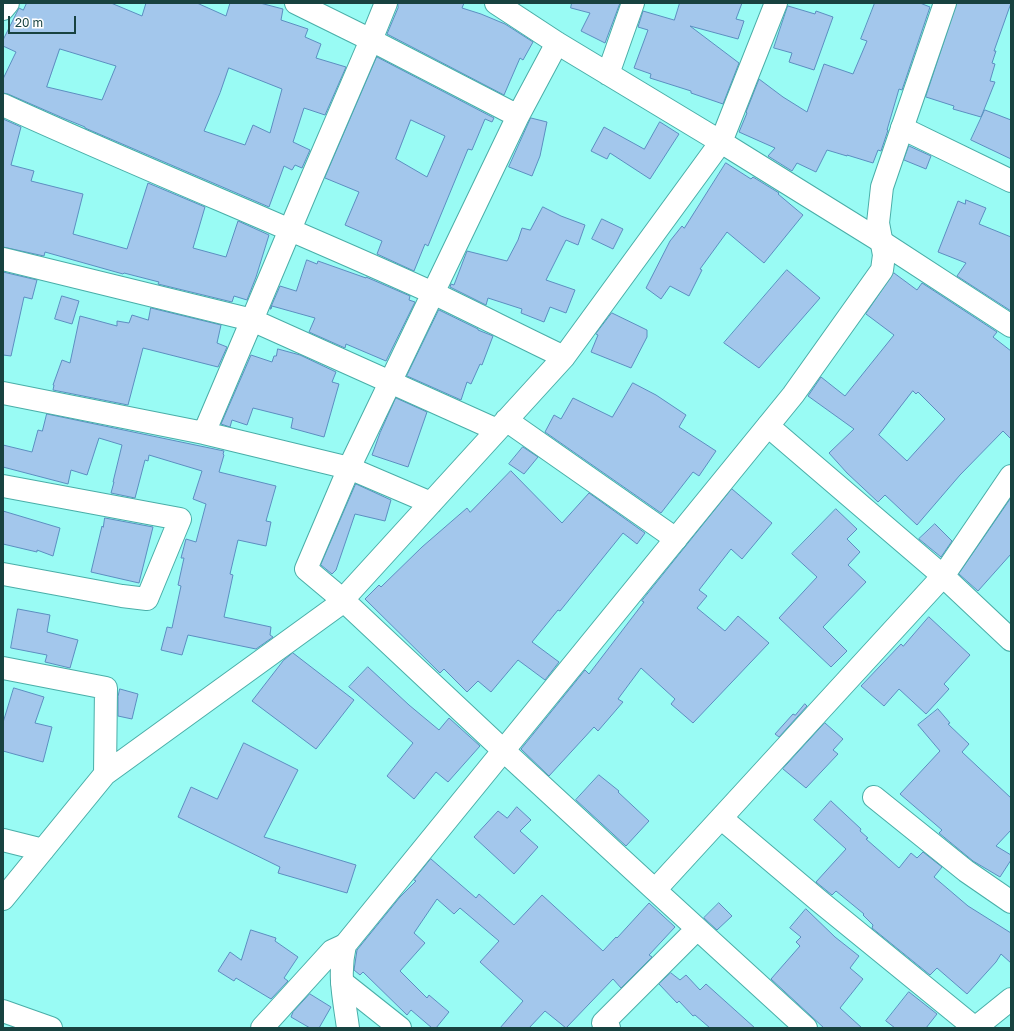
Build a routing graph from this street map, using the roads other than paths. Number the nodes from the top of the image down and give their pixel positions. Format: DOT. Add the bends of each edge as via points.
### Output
graph roads {
  1 [pos="8,3"];
  2 [pos="296,3"];
  3 [pos="386,3"];
  4 [pos="496,3"];
  5 [pos="633,3"];
  6 [pos="776,3"];
  7 [pos="945,3"];
  8 [pos="3,9"];
  9 [pos="371,40"];
  10 [pos="557,43"];
  11 [pos="608,74"];
  12 [pos="3,105"];
  13 [pos="518,116"];
  14 [pos="902,128"];
  15 [pos="721,142"];
  16 [pos="1011,181"];
  17 [pos="290,230"];
  18 [pos="882,242"];
  19 [pos="3,259"];
  20 [pos="433,294"];
  21 [pos="252,320"];
  22 [pos="1011,326"];
  23 [pos="564,357"];
  24 [pos="391,382"];
  25 [pos="3,394"];
  26 [pos="502,425"];
  27 [pos="768,426"];
  28 [pos="204,433"];
  29 [pos="349,468"];
  30 [pos="1011,476"];
  31 [pos="3,486"];
  32 [pos="431,503"];
  33 [pos="676,539"];
  34 [pos="3,574"];
  35 [pos="943,576"];
  36 [pos="343,600"];
  37 [pos="1011,640"];
  38 [pos="3,668"];
  39 [pos="504,751"];
  40 [pos="105,774"];
  41 [pos="874,797"];
  42 [pos="721,818"];
  43 [pos="3,840"];
  44 [pos="43,850"];
  45 [pos="655,890"];
  46 [pos="3,899"];
  47 [pos="1011,902"];
  48 [pos="697,929"];
  49 [pos="345,945"];
  50 [pos="342,982"];
  51 [pos="1011,999"];
  52 [pos="3,1011"];
  53 [pos="51,1028"];
  54 [pos="262,1028"];
  55 [pos="348,1028"];
  56 [pos="400,1028"];
  57 [pos="609,1028"];
  58 [pos="806,1028"];
  59 [pos="975,1028"];
  1 -- 8 [label="street"];
  2 -- 9 [label="street"];
  3 -- 9 [label="street"];
  4 -- 10 [label="street"];
  5 -- 11 [label="street"];
  6 -- 15 [label="street"];
  7 -- 14 [label="street"];
  9 -- 13 [label="street"];
  9 -- 17 [label="street"];
  10 -- 11 [label="street"];
  10 -- 13 [label="street"];
  11 -- 15 [label="street"];
  12 -- 17 [label="street"];
  13 -- 20 [label="street"];
  14 -- 16 [label="street"];
  14 -- 18 [label="street" via="882,187 878,224"];
  15 -- 18 [label="street"];
  15 -- 23 [label="street"];
  17 -- 20 [label="street"];
  17 -- 21 [label="street"];
  18 -- 22 [label="street"];
  18 -- 27 [label="street" via="882,270"];
  19 -- 21 [label="street"];
  20 -- 23 [label="street"];
  20 -- 24 [label="street"];
  21 -- 24 [label="street"];
  21 -- 28 [label="street"];
  23 -- 26 [label="street"];
  24 -- 26 [label="street"];
  24 -- 29 [label="street"];
  25 -- 28 [label="street"];
  26 -- 32 [label="street"];
  26 -- 33 [label="street"];
  27 -- 33 [label="street"];
  27 -- 35 [label="street"];
  28 -- 29 [label="street"];
  29 -- 32 [label="street"];
  29 -- 36 [label="street" via="306,569"];
  30 -- 35 [label="street"];
  31 -- 34 [label="street" via="180,519 147,599"];
  32 -- 36 [label="street"];
  33 -- 39 [label="street"];
  35 -- 37 [label="street"];
  35 -- 42 [label="street"];
  36 -- 39 [label="street"];
  36 -- 40 [label="street"];
  38 -- 40 [label="street" via="106,688"];
  39 -- 45 [label="street"];
  39 -- 49 [label="street"];
  40 -- 44 [label="street"];
  41 -- 47 [label="street" via="966,871"];
  42 -- 45 [label="street"];
  42 -- 59 [label="street"];
  43 -- 44 [label="street"];
  44 -- 46 [label="street"];
  45 -- 48 [label="street"];
  48 -- 57 [label="street" via="603,1023"];
  48 -- 58 [label="street"];
  49 -- 50 [label="street" via="341,962"];
  49 -- 54 [label="street" via="332,951"];
  50 -- 55 [label="street"];
  50 -- 56 [label="street"];
  51 -- 59 [label="street"];
  52 -- 53 [label="street"];
}
